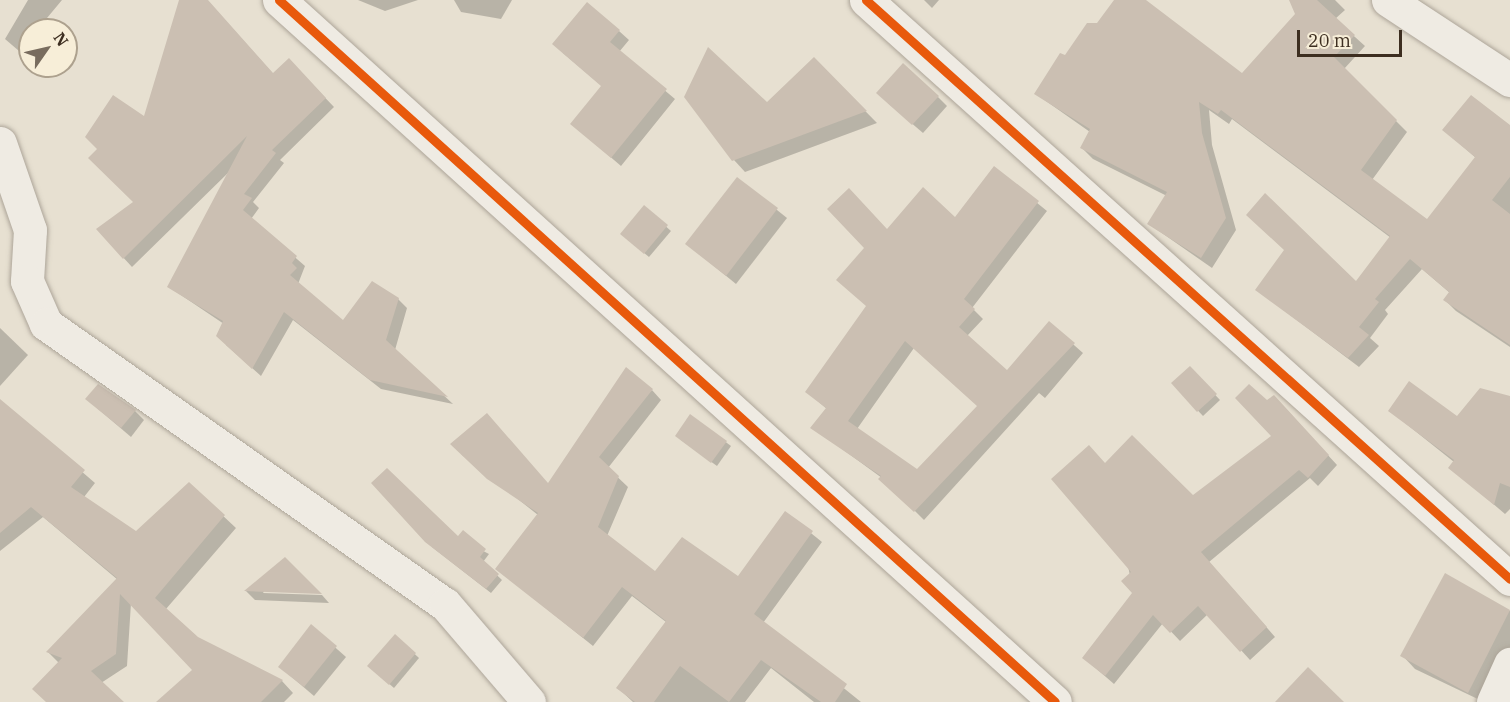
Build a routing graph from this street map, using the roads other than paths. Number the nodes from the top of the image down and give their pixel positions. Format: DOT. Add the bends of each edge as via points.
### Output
graph roads {
  1 [pos="279,0"];
  2 [pos="866,0"];
  3 [pos="1388,0"];
  4 [pos="1510,80"];
  5 [pos="0,143"];
  6 [pos="1510,579"];
  7 [pos="1510,664"];
  8 [pos="529,702"];
  9 [pos="1055,702"];
  10 [pos="1493,702"];
  1 -- 9 [label="street"];
  2 -- 6 [label="street"];
  3 -- 4 [label="street"];
  5 -- 8 [label="street" via="30,230 27,281 46,324 445,604"];
  7 -- 10 [label="street"];
}
